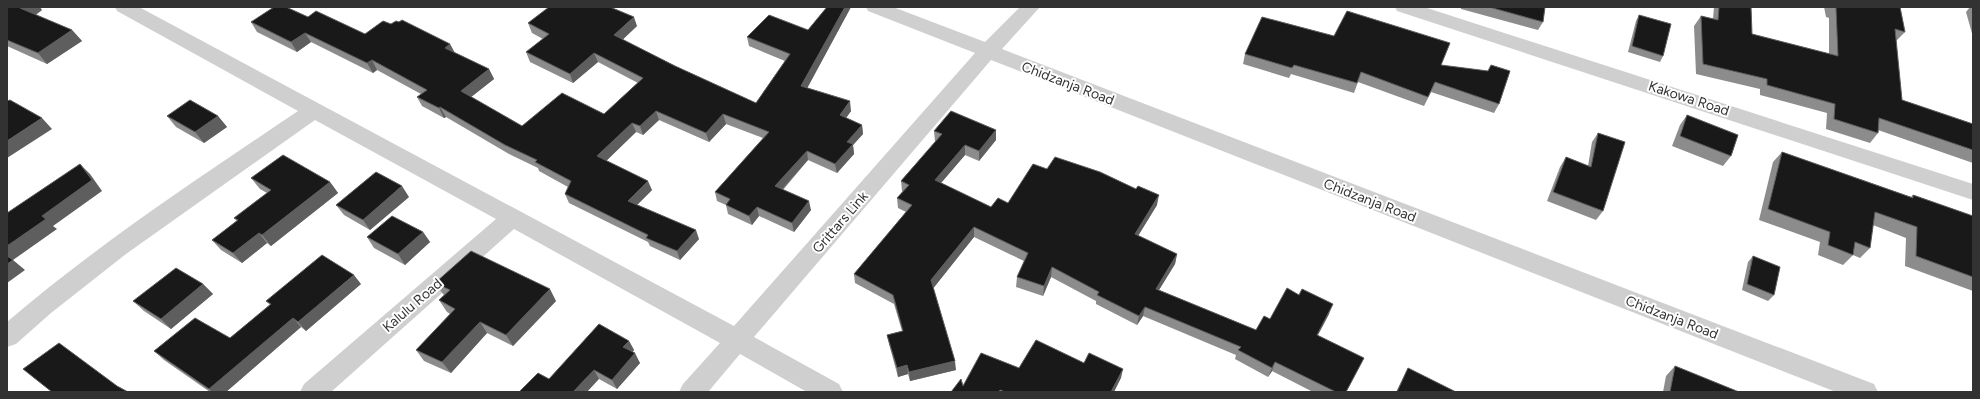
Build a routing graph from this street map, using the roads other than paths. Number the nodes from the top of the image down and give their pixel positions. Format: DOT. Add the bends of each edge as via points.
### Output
graph roads {
  1 [pos="124,7"];
  2 [pos="875,7"];
  3 [pos="1031,7"];
  4 [pos="1404,7"];
  5 [pos="987,52"];
  6 [pos="313,111"];
  7 [pos="1973,192"];
  8 [pos="512,219"];
  9 [pos="7,337"];
  10 [pos="737,340"];
  11 [pos="313,392"];
  12 [pos="692,392"];
  13 [pos="830,392"];
  14 [pos="1865,392"];
  1 -- 6 [label="street"];
  2 -- 5 [label="street, Chidzanja Road"];
  3 -- 5 [label="street, Grittars Link"];
  4 -- 7 [label="street, Kakowa Road"];
  5 -- 10 [label="street, Grittars Link"];
  5 -- 14 [label="street, Chidzanja Road"];
  6 -- 8 [label="street"];
  6 -- 9 [label="street" via="148,224 34,312"];
  8 -- 10 [label="street"];
  8 -- 11 [label="street, Kalulu Road"];
  10 -- 12 [label="street, Grittars Link"];
  10 -- 13 [label="street"];
}
